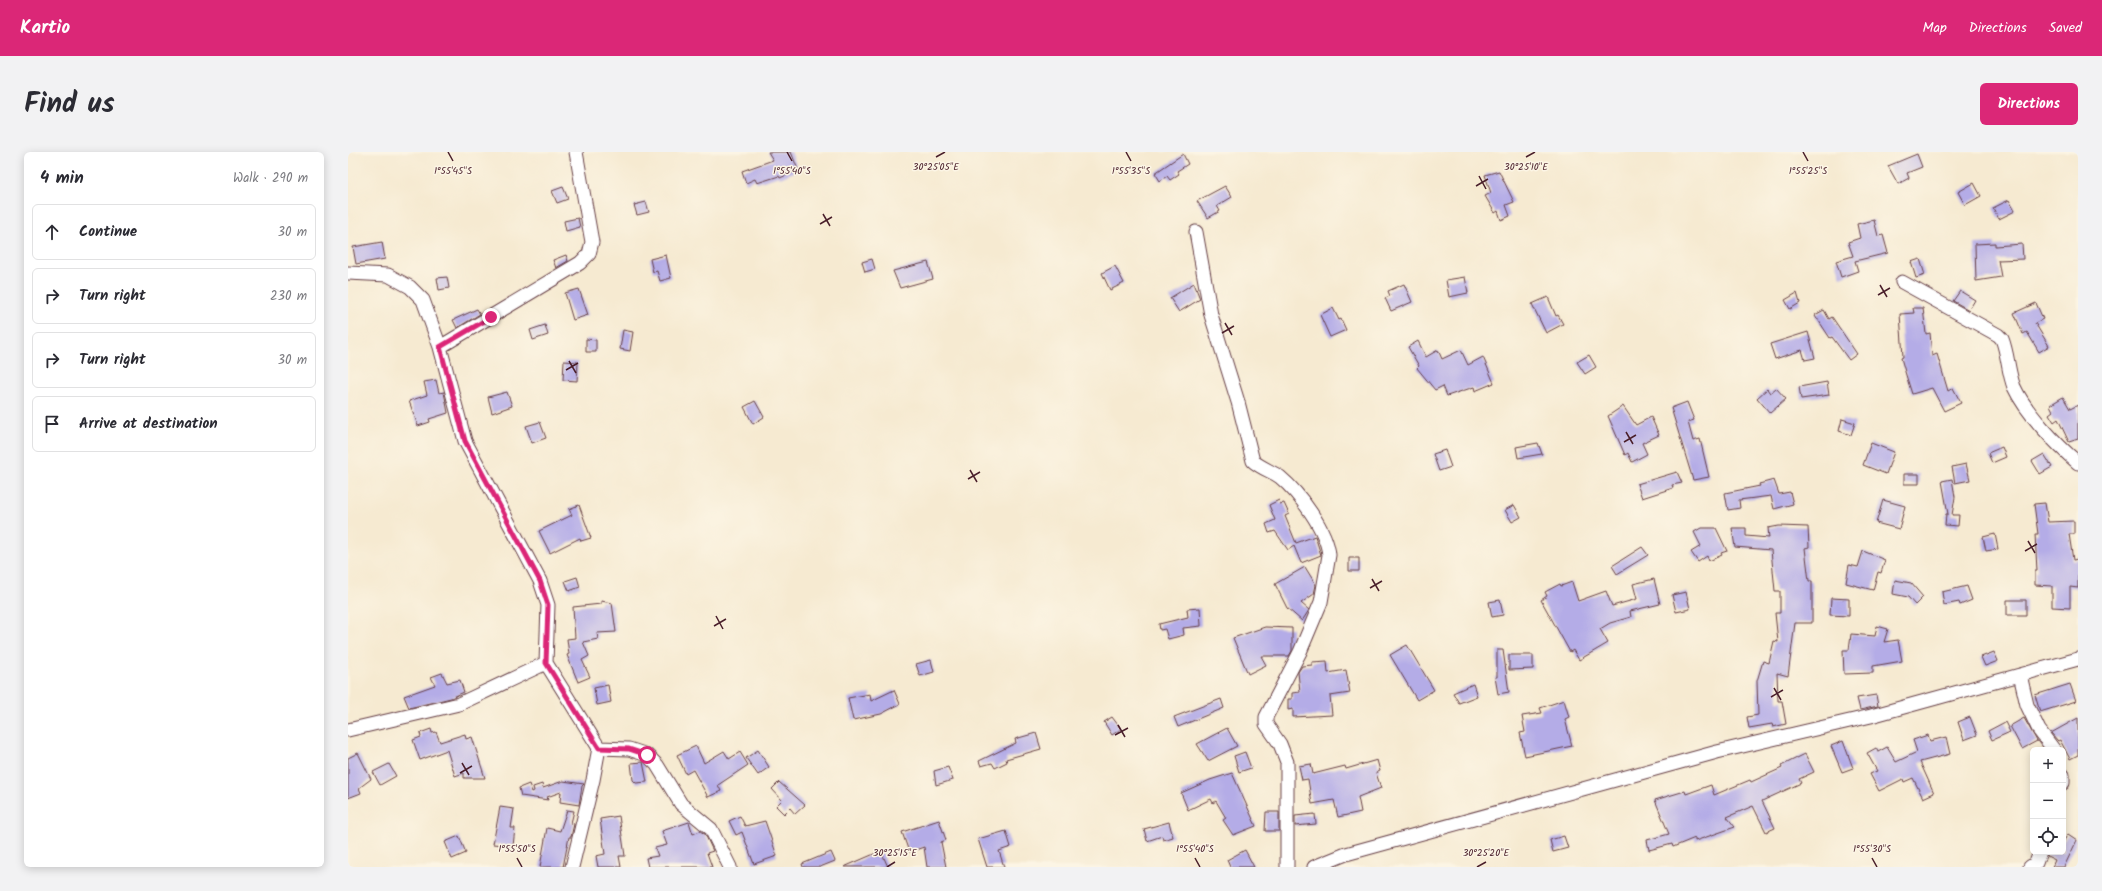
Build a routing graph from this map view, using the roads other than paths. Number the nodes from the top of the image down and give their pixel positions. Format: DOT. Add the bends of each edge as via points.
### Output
graph roads {
  1 [pos="576,152"];
  2 [pos="1196,232"];
  3 [pos="348,273"];
  4 [pos="1902,282"];
  5 [pos="440,347"];
  6 [pos="2078,463"];
  7 [pos="2078,660"];
  8 [pos="546,663"];
  9 [pos="2020,675"];
  10 [pos="348,730"];
  11 [pos="2052,747"];
  12 [pos="599,748"];
  13 [pos="2039,855"];
  14 [pos="572,867"];
  15 [pos="730,867"];
  16 [pos="1287,867"];
  17 [pos="1314,867"];
  18 [pos="2030,867"];
  1 -- 5 [label="street" via="592,242 590,254 580,263"];
  2 -- 16 [label="street" via="1211,315 1253,461 1288,485 1307,508 1328,547 1329,555 1321,602 1300,652 1266,717 1266,724 1280,744 1287,762"];
  3 -- 5 [label="street" via="388,275 410,287 423,300"];
  4 -- 6 [label="street" via="2002,339 2014,386 2021,400 2059,446"];
  5 -- 8 [label="street" via="465,441 540,581 548,605"];
  7 -- 9 [label="street"];
  8 -- 10 [label="street" via="459,704"];
  8 -- 12 [label="street"];
  9 -- 11 [label="street" via="2027,705 2039,730"];
  9 -- 17 [label="street" via="1871,716 1717,752 1346,854"];
  12 -- 14 [label="street" via="594,780"];
  12 -- 15 [label="street" via="629,749 647,755 657,765 681,804 710,829"];
  13 -- 18 [label="street" via="2036,863"];
}
